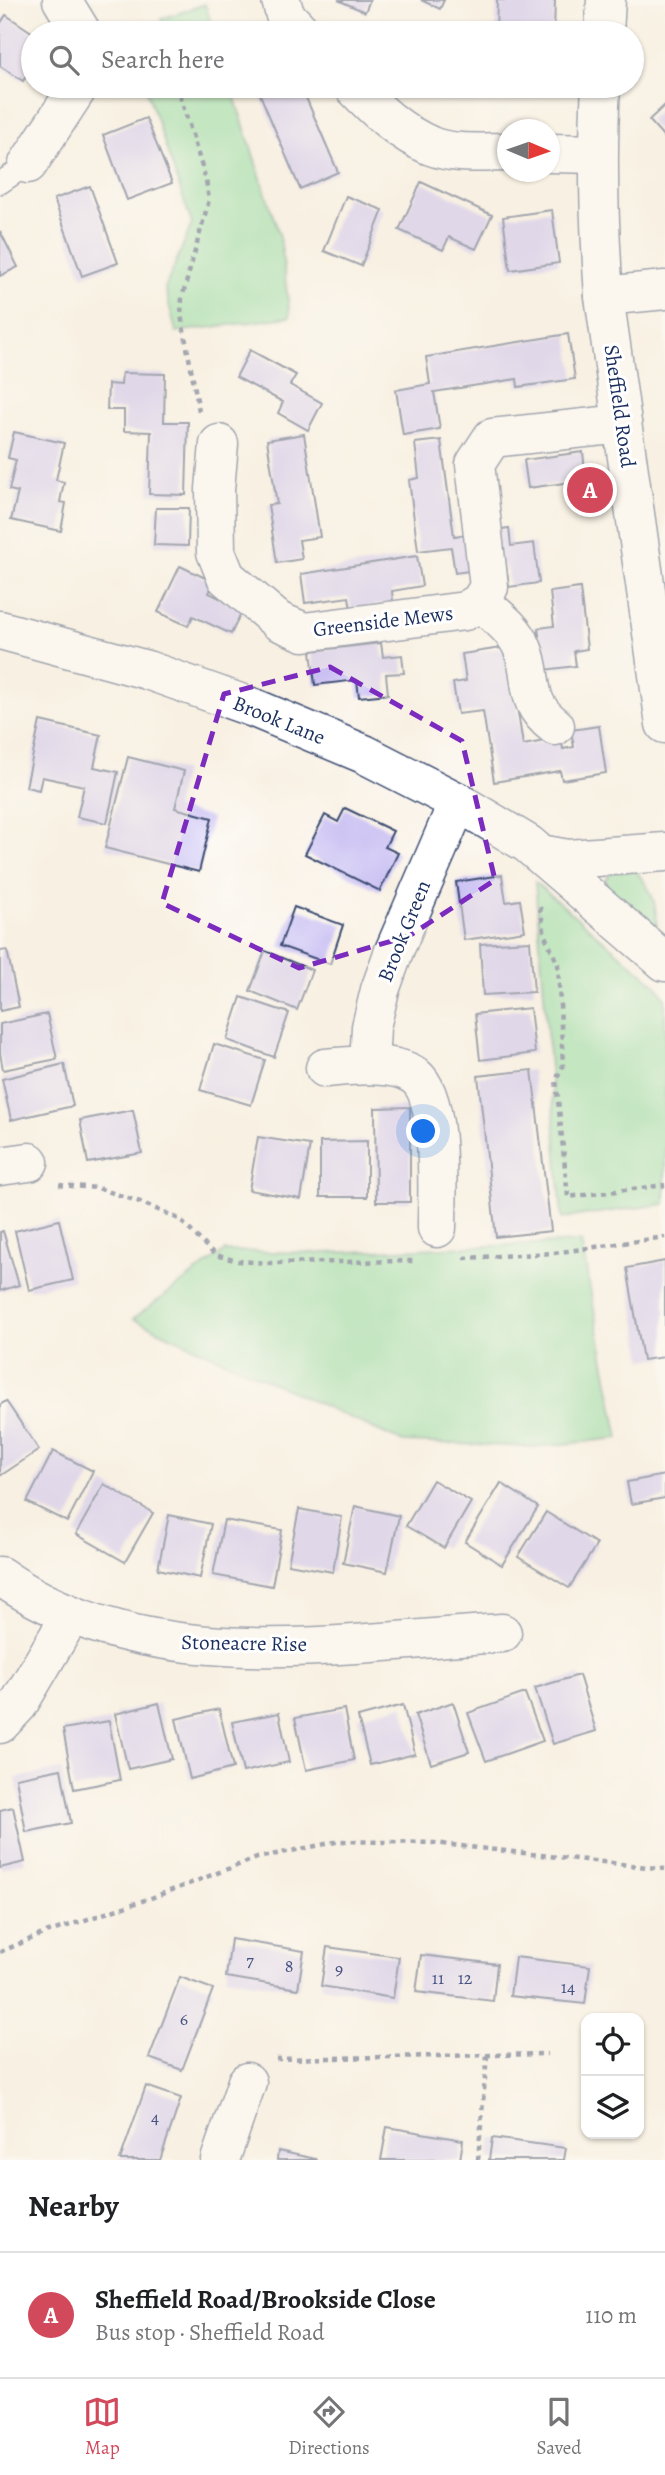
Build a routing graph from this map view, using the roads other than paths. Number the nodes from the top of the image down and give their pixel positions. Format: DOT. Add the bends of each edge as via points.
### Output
graph roads {
  1 [pos="62,0"];
  2 [pos="281,0"];
  3 [pos="606,0"];
  4 [pos="75,21"];
  5 [pos="291,21"];
  6 [pos="605,21"];
  7 [pos="70,98"];
  8 [pos="364,98"];
  9 [pos="600,98"];
  10 [pos="497,152"];
  11 [pos="560,153"];
  12 [pos="598,154"];
  13 [pos="14,173"];
  14 [pos="665,290"];
  15 [pos="604,296"];
  16 [pos="622,424"];
  17 [pos="219,444"];
  18 [pos="480,603"];
  19 [pos="0,630"];
  20 [pos="665,724"];
  21 [pos="555,726"];
  22 [pos="458,802"];
  23 [pos="534,849"];
  24 [pos="665,852"];
  25 [pos="665,962"];
  26 [pos="369,1065"];
  27 [pos="325,1068"];
  28 [pos="444,1243"];
  29 [pos="0,1576"];
  30 [pos="71,1615"];
  31 [pos="502,1633"];
  32 [pos="0,1724"];
  33 [pos="247,2082"];
  34 [pos="220,2160"];
  1 -- 4 [label="street"];
  2 -- 5 [label="street"];
  3 -- 6 [label="street"];
  7 -- 13 [label="street"];
  8 -- 10 [label="street" via="404,131 432,146"];
  9 -- 12 [label="street, Sheffield Road"];
  11 -- 12 [label="street"];
  12 -- 15 [label="street, Sheffield Road"];
  14 -- 15 [label="street"];
  15 -- 16 [label="street, Sheffield Road"];
  16 -- 18 [label="street, Greenside Mews" via="492,438 483,448 475,464 489,587"];
  16 -- 20 [label="street, Sheffield Road"];
  17 -- 18 [label="street, Greenside Mews" via="216,552 226,577 278,621 304,632 465,611"];
  18 -- 21 [label="street, Greenside Mews" via="508,626 522,647 533,698 541,715"];
  19 -- 22 [label="street, Brook Lane" via="148,670 254,708 364,754"];
  22 -- 23 [label="street, Brook Lane"];
  22 -- 26 [label="street, Brook Green" via="380,990 371,1027"];
  23 -- 24 [label="street, Brook Lane" via="568,859"];
  23 -- 25 [label="street, Brook Lane"];
  26 -- 27 [label="street"];
  26 -- 28 [label="street" via="416,1077 429,1099 436,1131"];
  29 -- 30 [label="street, Stoneacre Rise"];
  30 -- 31 [label="street, Stoneacre Rise" via="128,1633 225,1647"];
  30 -- 32 [label="street" via="18,1705"];
  33 -- 34 [label="street"];
}
